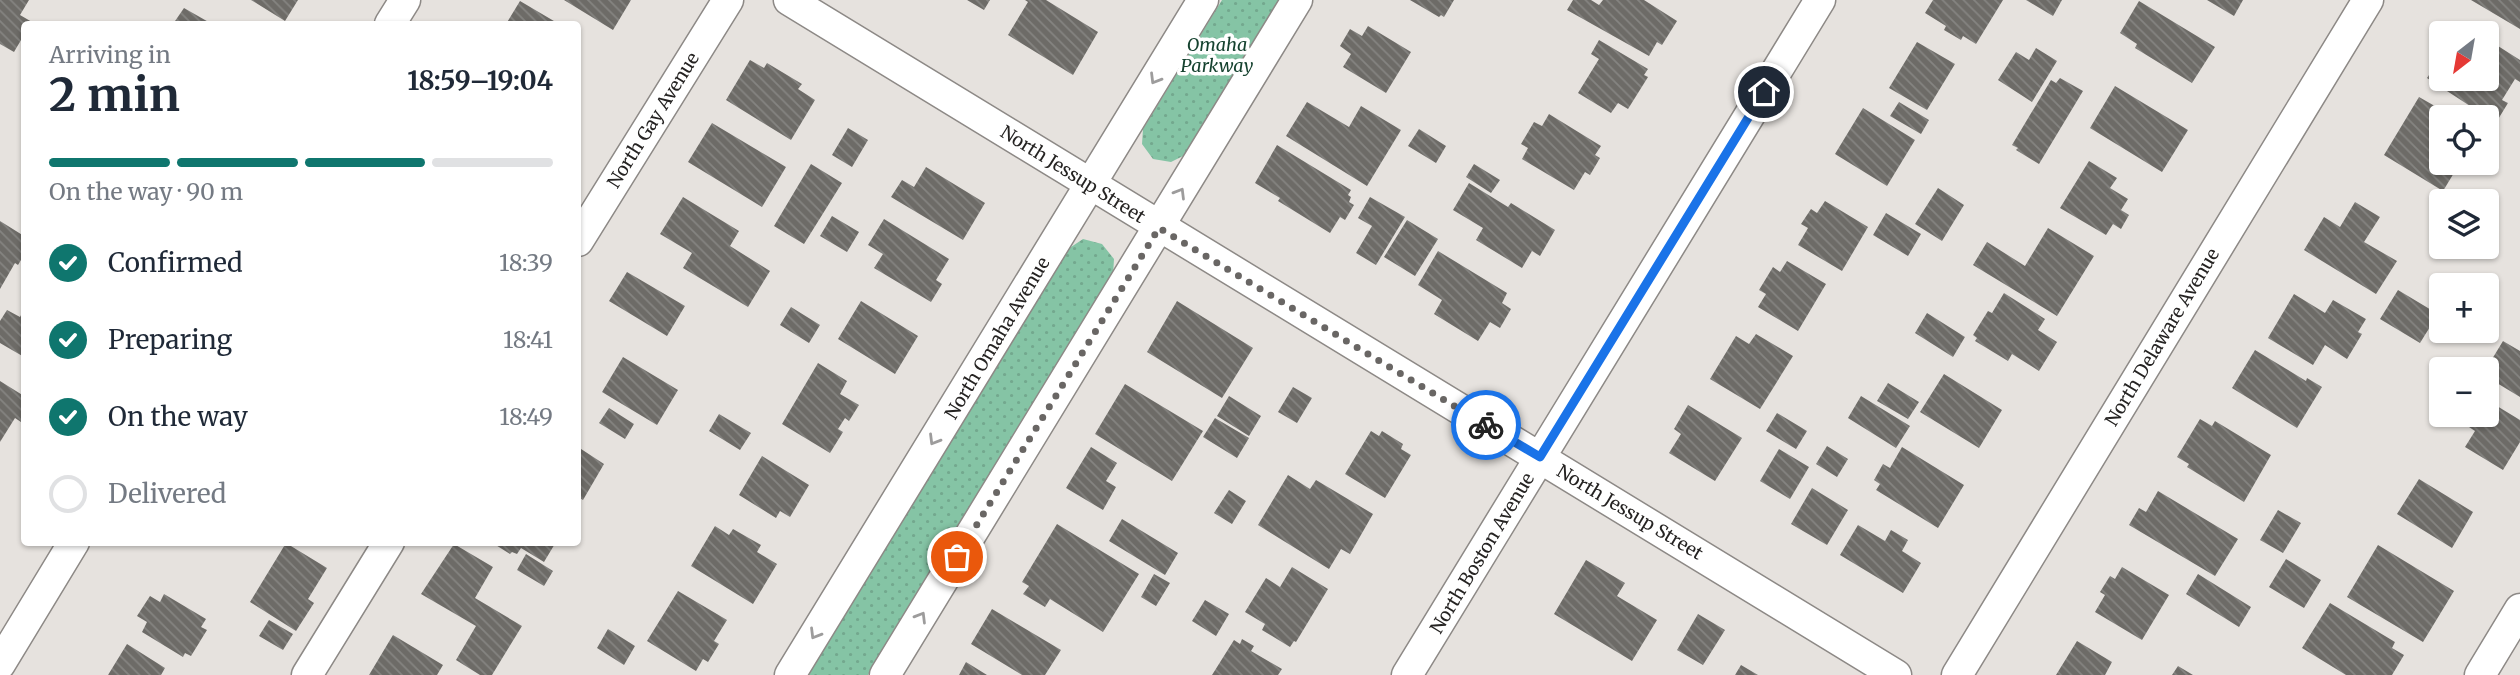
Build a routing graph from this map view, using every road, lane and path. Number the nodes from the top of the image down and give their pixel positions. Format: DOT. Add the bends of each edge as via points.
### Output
graph roads {
  1 [pos="405,0"];
  2 [pos="727,0"];
  3 [pos="789,0"];
  4 [pos="1203,0"];
  5 [pos="1297,0"];
  6 [pos="1820,0"];
  7 [pos="2368,0"];
  8 [pos="392,21"];
  9 [pos="1090,185"];
  10 [pos="1159,228"];
  11 [pos="581,236"];
  12 [pos="1540,457"];
  13 [pos="72,546"];
  14 [pos="387,546"];
  15 [pos="2520,609"];
  16 [pos="0,664"];
  17 [pos="307,675"];
  18 [pos="790,675"];
  19 [pos="885,675"];
  20 [pos="1407,675"];
  21 [pos="1896,675"];
  22 [pos="1957,675"];
  23 [pos="2480,675"];
  1 -- 8 [label="street"];
  2 -- 11 [label="street, North Gay Avenue"];
  3 -- 9 [label="street, North Jessup Street"];
  4 -- 9 [label="street, North Omaha Avenue, one-way"];
  10 -- 5 [label="street, one-way"];
  6 -- 12 [label="street, North Boston Avenue"];
  7 -- 22 [label="street, North Delaware Avenue"];
  9 -- 10 [label="street, North Jessup Street"];
  9 -- 18 [label="street, North Omaha Avenue, one-way"];
  10 -- 12 [label="street, North Jessup Street"];
  19 -- 10 [label="street, one-way"];
  12 -- 20 [label="street, North Boston Avenue"];
  12 -- 21 [label="street, North Jessup Street"];
  13 -- 16 [label="street"];
  14 -- 17 [label="street"];
  15 -- 23 [label="street"];
}
